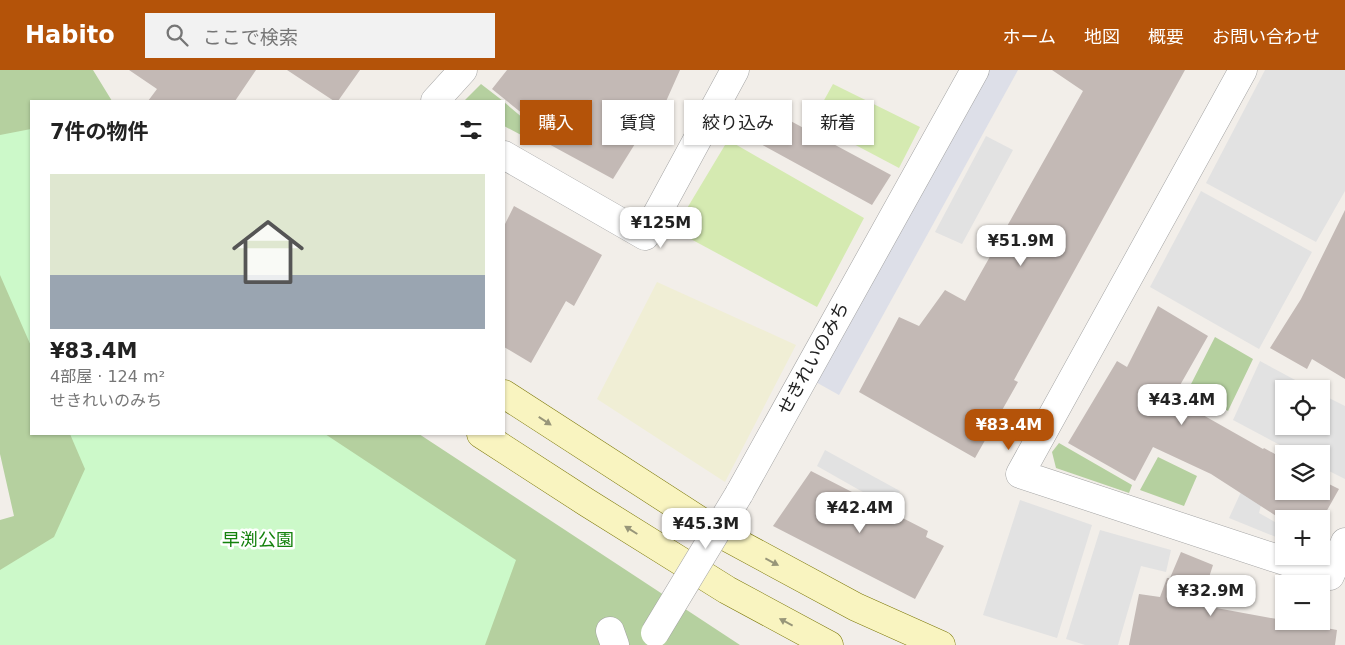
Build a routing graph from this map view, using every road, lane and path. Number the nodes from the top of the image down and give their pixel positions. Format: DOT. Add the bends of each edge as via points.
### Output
graph roads {
  1 [pos="464,70"];
  2 [pos="736,70"];
  3 [pos="975,70"];
  4 [pos="1242,70"];
  5 [pos="436,100"];
  6 [pos="505,156"];
  7 [pos="505,395"];
  8 [pos="483,435"];
  9 [pos="1345,542"];
  10 [pos="651,639"];
  11 [pos="829,645"];
  12 [pos="942,645"];
  1 -- 5 [label="street"];
  2 -- 6 [label="street" via="644,236"];
  3 -- 10 [label="street, せきれいのみち, bridge" via="738,494"];
  4 -- 9 [label="street" via="1020,474 1330,576"];
  7 -- 12 [label="street, one-way" via="719,533 856,607"];
  11 -- 8 [label="street, one-way" via="727,590"];
}
